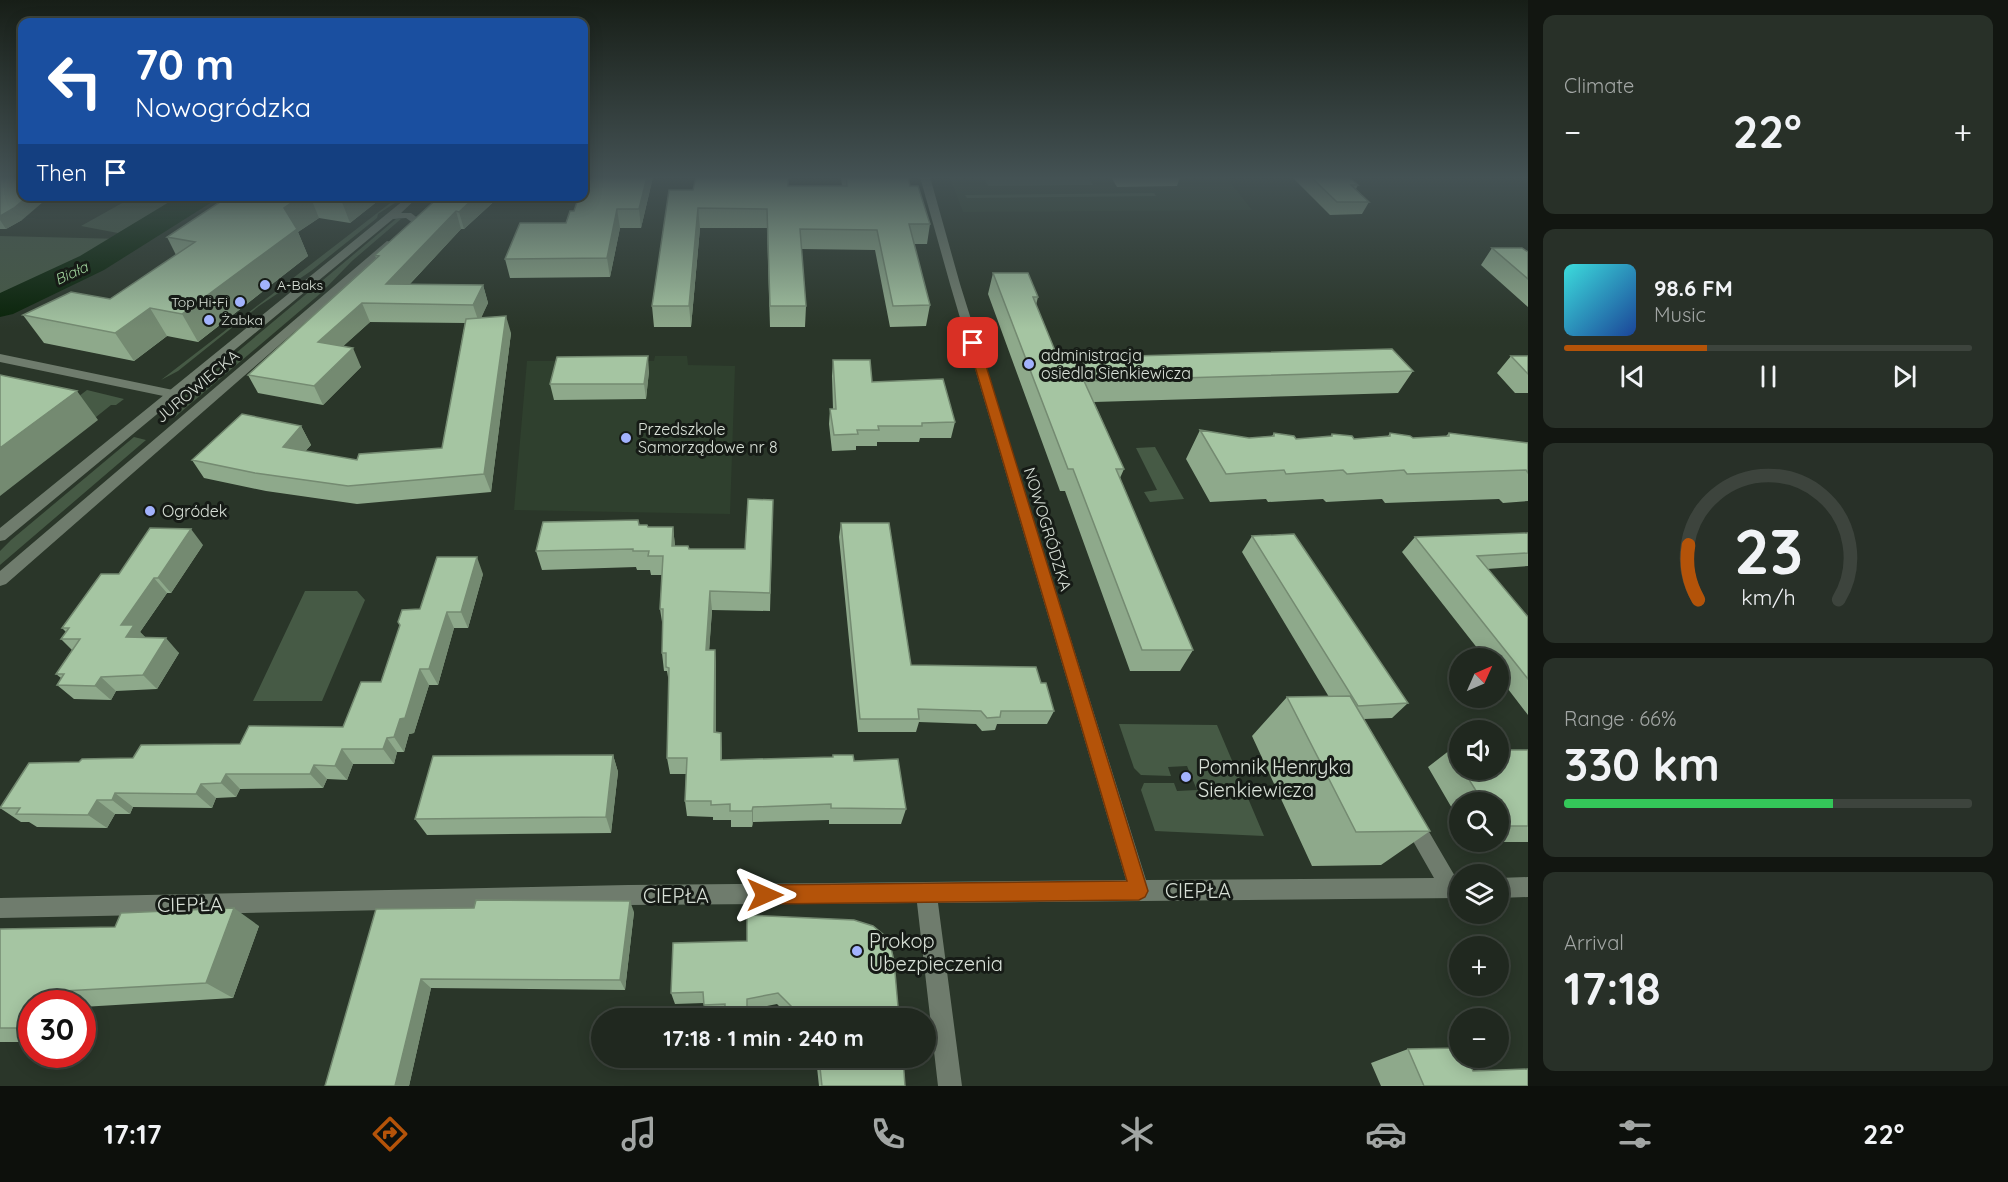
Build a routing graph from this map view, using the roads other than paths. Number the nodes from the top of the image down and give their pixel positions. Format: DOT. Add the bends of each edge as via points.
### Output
graph roads {
  1 [pos="378,228"];
  2 [pos="409,228"];
  3 [pos="940,228"];
  4 [pos="0,358"];
  5 [pos="173,394"];
  6 [pos="0,536"];
  7 [pos="0,580"];
  8 [pos="1403,805"];
  9 [pos="1449,878"];
  10 [pos="1528,887"];
  11 [pos="1449,888"];
  12 [pos="1509,888"];
  13 [pos="1139,891"];
  14 [pos="926,893"];
  15 [pos="0,908"];
  16 [pos="950,1086"];
  1 -- 5 [label="street, JUROWIECKA"];
  2 -- 7 [label="street, JUROWIECKA"];
  3 -- 13 [label="street, NOWOGRÓDZKA"];
  4 -- 5 [label="street"];
  5 -- 6 [label="street, JUROWIECKA"];
  8 -- 9 [label="street"];
  10 -- 12 [label="street"];
  11 -- 13 [label="street, CIEPŁA"];
  13 -- 14 [label="street, CIEPŁA"];
  14 -- 15 [label="street, CIEPŁA"];
  14 -- 16 [label="street"];
}
